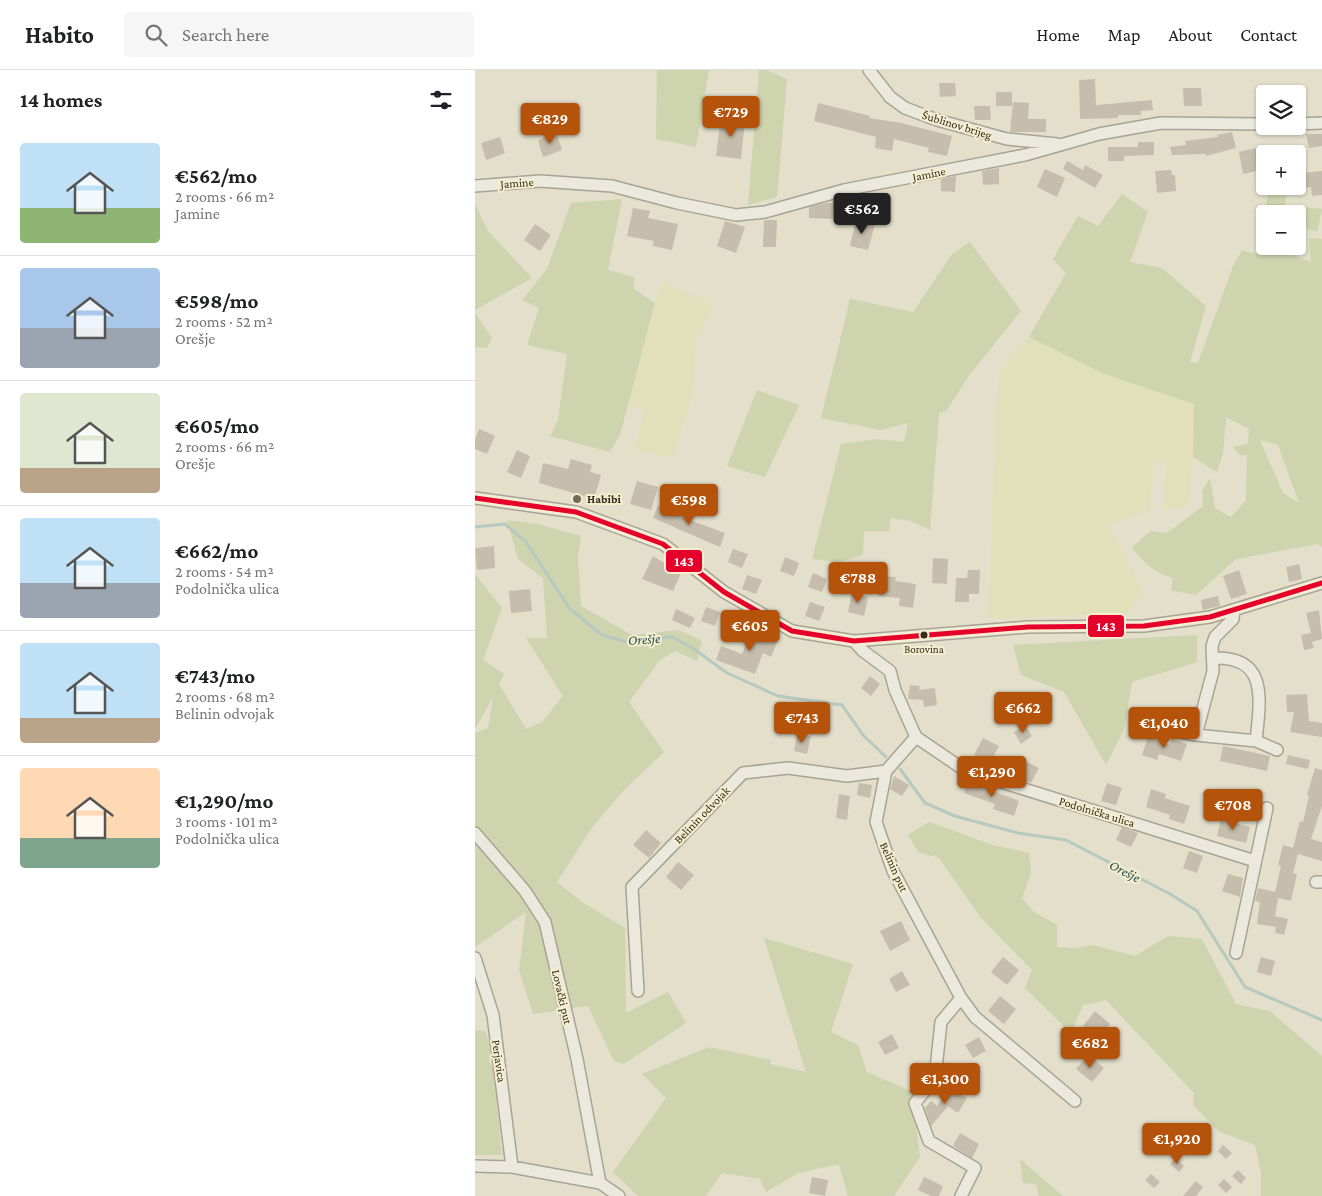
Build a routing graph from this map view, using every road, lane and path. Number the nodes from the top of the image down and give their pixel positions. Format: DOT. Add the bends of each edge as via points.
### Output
graph roads {
  1 [pos="869,70"];
  2 [pos="1322,123"];
  3 [pos="1256,124"];
  4 [pos="1306,124"];
  5 [pos="1061,144"];
  6 [pos="475,186"];
  7 [pos="475,498"];
  8 [pos="1322,583"];
  9 [pos="1234,611"];
  10 [pos="854,640"];
  11 [pos="1214,658"];
  12 [pos="1153,728"];
  13 [pos="1196,735"];
  14 [pos="916,737"];
  15 [pos="1256,741"];
  16 [pos="1277,750"];
  17 [pos="886,771"];
  18 [pos="1267,808"];
  19 [pos="475,833"];
  20 [pos="1255,861"];
  21 [pos="1236,954"];
  22 [pos="475,958"];
  23 [pos="638,991"];
  24 [pos="961,998"];
  25 [pos="1075,1101"];
  26 [pos="475,1166"];
  27 [pos="512,1167"];
  28 [pos="600,1183"];
  29 [pos="619,1196"];
  30 [pos="961,1196"];
  1 -- 5 [label="street, Šublinov brijeg" via="890,97 905,108 1007,139"];
  2 -- 4 [label="street"];
  3 -- 5 [label="street, Jamine" via="1161,123"];
  5 -- 6 [label="street, Jamine" via="1025,155 844,190 765,212 736,215 612,186 540,181"];
  7 -- 10 [label="street" via="576,512 663,544 724,592 792,630"];
  8 -- 9 [label="street"];
  9 -- 10 [label="street" via="1144,626 1028,626"];
  9 -- 11 [label="street" via="1233,618 1215,637 1212,646"];
  10 -- 14 [label="street" via="890,671"];
  11 -- 13 [label="street"];
  11 -- 15 [label="street" via="1239,660 1253,673 1259,704"];
  12 -- 13 [label="street"];
  13 -- 15 [label="street"];
  14 -- 17 [label="street"];
  14 -- 20 [label="street, Podolnička ulica" via="966,771"];
  15 -- 16 [label="street"];
  17 -- 23 [label="street, Belinin odvojak" via="847,776 788,768 743,773 632,887"];
  17 -- 24 [label="street, Belinin put" via="876,822 893,871"];
  18 -- 20 [label="street"];
  19 -- 28 [label="street, Lovački put" via="525,891 545,922 577,1059"];
  20 -- 21 [label="street"];
  22 -- 27 [label="street, Perjavica" via="493,1014"];
  24 -- 25 [label="street, Belinin put" via="975,1016"];
  24 -- 30 [label="street" via="941,1022 935,1078 915,1103 929,1141 975,1168"];
  26 -- 27 [label="street"];
  27 -- 28 [label="street"];
  28 -- 29 [label="street"];
}
